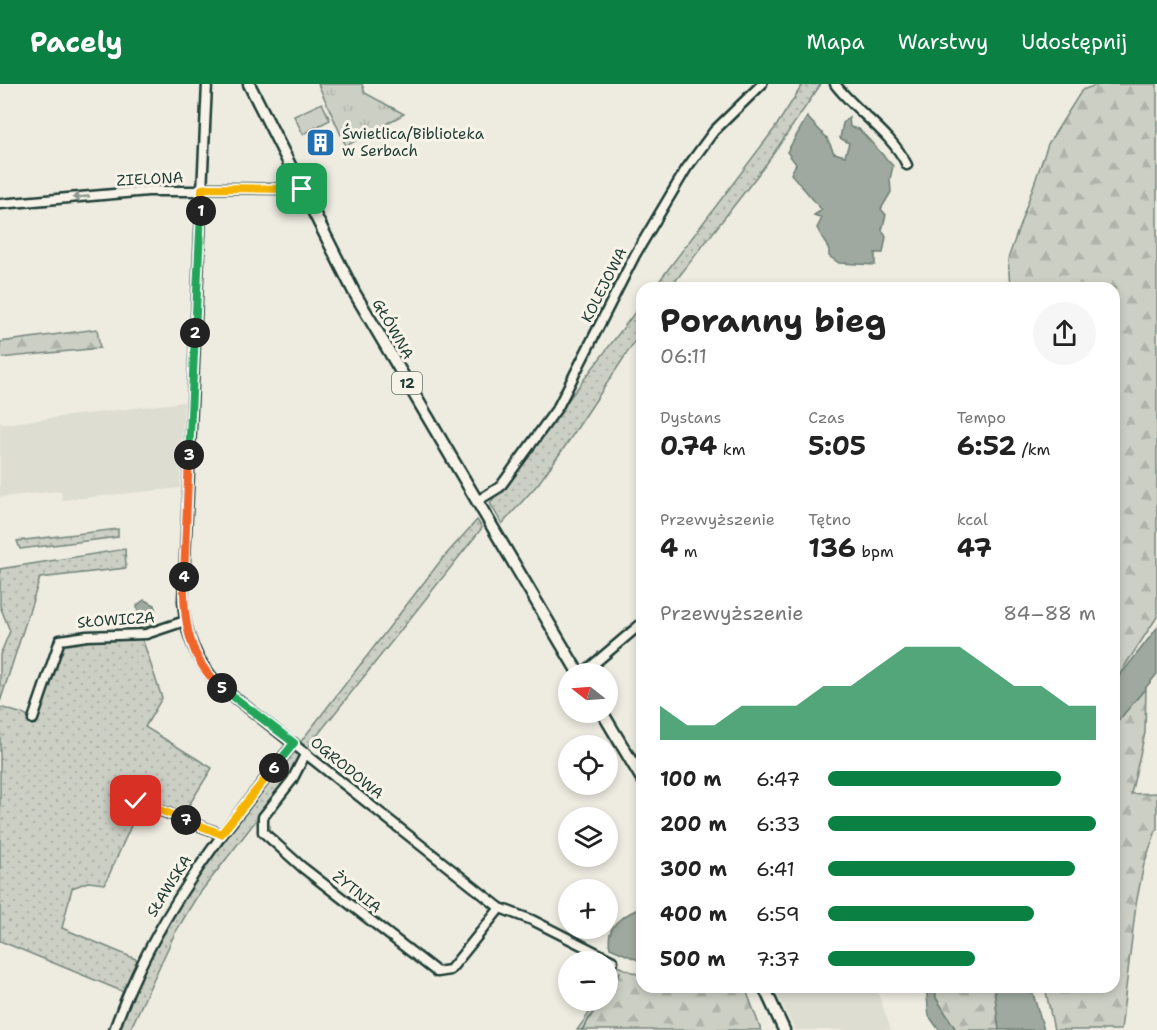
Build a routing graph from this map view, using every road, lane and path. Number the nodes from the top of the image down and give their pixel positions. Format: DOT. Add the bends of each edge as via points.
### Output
graph roads {
  1 [pos="207,84"];
  2 [pos="249,84"];
  3 [pos="762,84"];
  4 [pos="835,84"];
  5 [pos="907,165"];
  6 [pos="202,189"];
  7 [pos="302,189"];
  8 [pos="0,204"];
  9 [pos="477,501"];
  10 [pos="185,621"];
  11 [pos="636,628"];
  12 [pos="574,663"];
  13 [pos="594,663"];
  14 [pos="33,719"];
  15 [pos="609,723"];
  16 [pos="294,743"];
  17 [pos="306,753"];
  18 [pos="636,769"];
  19 [pos="136,801"];
  20 [pos="221,834"];
  21 [pos="500,908"];
  22 [pos="593,951"];
  23 [pos="767,993"];
  24 [pos="114,1030"];
  25 [pos="784,1030"];
  1 -- 6 [label="street, OGRODOWA"];
  2 -- 7 [label="main road, GŁÓWNA / 12"];
  3 -- 9 [label="street, KOLEJOWA" via="714,131 686,169 635,255 558,407 500,487"];
  4 -- 5 [label="street" via="894,144"];
  6 -- 7 [label="street, ZIELONA"];
  6 -- 8 [label="street, ZIELONA, one-way"];
  6 -- 10 [label="street, OGRODOWA"];
  7 -- 9 [label="main road, GŁÓWNA / 12" via="359,301"];
  9 -- 12 [label="main road, GŁÓWNA / 12"];
  10 -- 14 [label="street, SŁOWICZA" via="146,634 60,640"];
  10 -- 16 [label="street, OGRODOWA" via="190,642 206,671"];
  11 -- 13 [label="street"];
  15 -- 18 [label="main road"];
  16 -- 17 [label="street, OGRODOWA"];
  16 -- 20 [label="street, SŁAWSKA"];
  17 -- 21 [label="street, OGRODOWA"];
  17 -- 21 [label="street, ŻYTNIA" via="292,780 263,817 261,826 267,837 302,867 437,972 450,970"];
  19 -- 20 [label="street"];
  20 -- 24 [label="street, SŁAWSKA" via="148,946"];
  21 -- 22 [label="street, OGRODOWA"];
  23 -- 25 [label="main road"];
}
